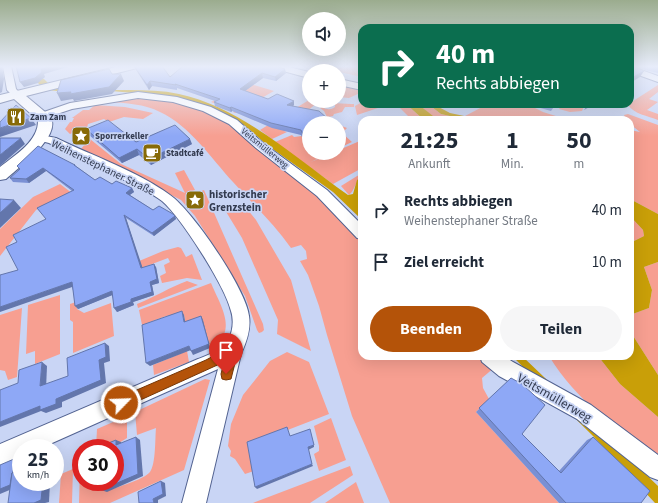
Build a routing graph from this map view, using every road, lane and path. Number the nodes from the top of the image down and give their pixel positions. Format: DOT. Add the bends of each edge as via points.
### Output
graph roads {
  1 [pos="12,89"];
  2 [pos="42,89"];
  3 [pos="52,89"];
  4 [pos="18,96"];
  5 [pos="0,99"];
  6 [pos="42,115"];
  7 [pos="41,138"];
  8 [pos="0,175"];
  9 [pos="358,230"];
  10 [pos="232,351"];
  11 [pos="494,360"];
  12 [pos="0,455"];
  13 [pos="658,469"];
  14 [pos="194,503"];
  1 -- 4 [label="street"];
  2 -- 4 [label="main road"];
  3 -- 6 [label="main road" via="43,96 42,99 47,106"];
  4 -- 5 [label="main road"];
  4 -- 6 [label="main road"];
  6 -- 7 [label="main road" via="47,123"];
  6 -- 9 [label="street, Veitsmüllerweg" via="70,106 126,96 149,95 194,104 233,122 322,193"];
  7 -- 8 [label="main road"];
  7 -- 10 [label="street, Weihenstephaner Straße" via="52,140 146,187 166,198 179,210 219,270 240,309 240,333"];
  10 -- 12 [label="street" via="210,364"];
  10 -- 14 [label="street, Weihenstephaner Straße"];
  11 -- 13 [label="street, Veitsmüllerweg" via="584,412"];
}
